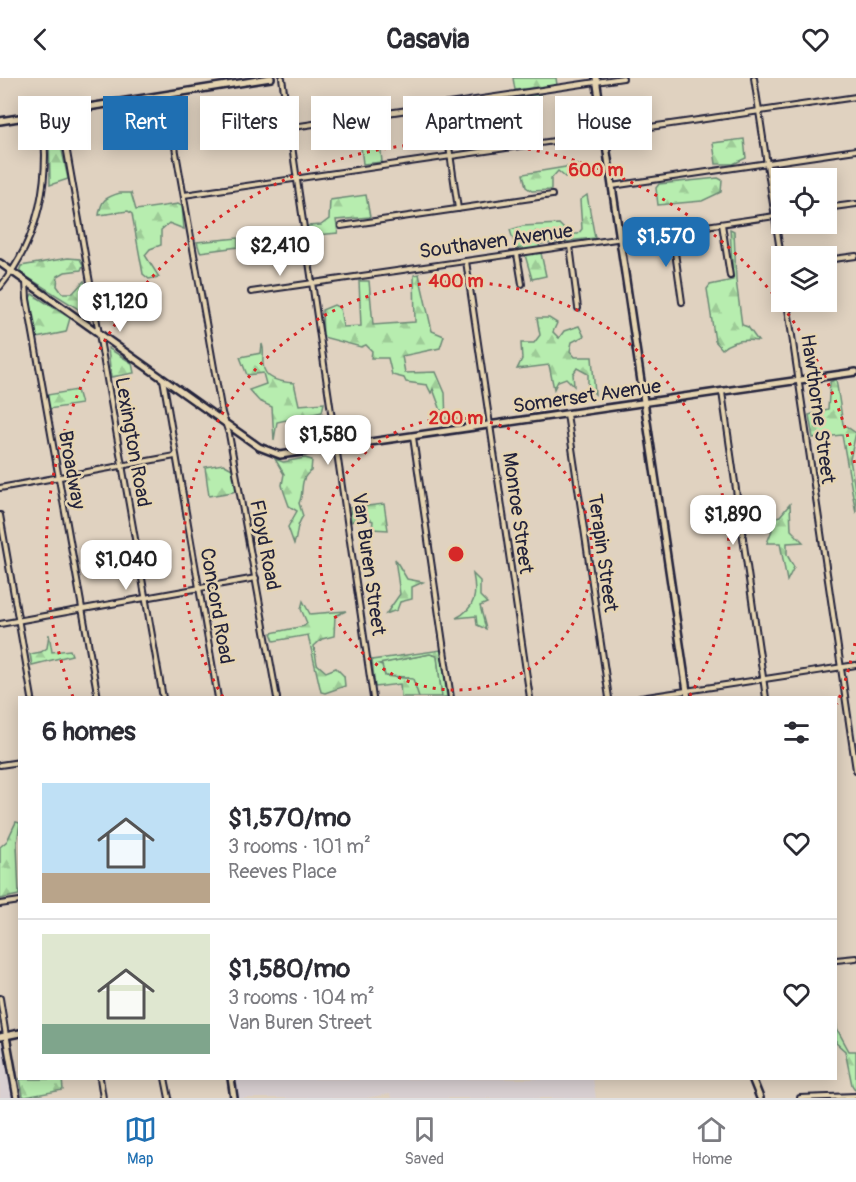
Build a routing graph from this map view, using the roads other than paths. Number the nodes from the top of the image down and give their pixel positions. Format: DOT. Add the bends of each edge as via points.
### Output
graph roads {
  1 [pos="271,78"];
  2 [pos="282,78"];
  3 [pos="623,78"];
  4 [pos="754,78"];
  5 [pos="596,80"];
  6 [pos="166,96"];
  7 [pos="285,96"];
  8 [pos="497,96"];
  9 [pos="598,96"];
  10 [pos="856,97"];
  11 [pos="758,110"];
  12 [pos="403,111"];
  13 [pos="18,118"];
  14 [pos="0,121"];
  15 [pos="299,126"];
  16 [pos="652,126"];
  17 [pos="555,140"];
  18 [pos="46,150"];
  19 [pos="67,150"];
  20 [pos="176,150"];
  21 [pos="293,150"];
  22 [pos="449,150"];
  23 [pos="607,150"];
  24 [pos="856,150"];
  25 [pos="450,156"];
  26 [pos="766,163"];
  27 [pos="297,178"];
  28 [pos="612,186"];
  29 [pos="184,195"];
  30 [pos="552,195"];
  31 [pos="771,196"];
  32 [pos="856,204"];
  33 [pos="837,207"];
  34 [pos="458,208"];
  35 [pos="771,216"];
  36 [pos="723,224"];
  37 [pos="341,226"];
  38 [pos="304,231"];
  39 [pos="672,231"];
  40 [pos="620,238"];
  41 [pos="243,239"];
  42 [pos="570,246"];
  43 [pos="517,254"];
  44 [pos="856,256"];
  45 [pos="837,259"];
  46 [pos="466,261"];
  47 [pos="0,263"];
  48 [pos="12,272"];
  49 [pos="730,276"];
  50 [pos="26,282"];
  51 [pos="312,284"];
  52 [pos="522,284"];
  53 [pos="0,287"];
  54 [pos="251,292"];
  55 [pos="682,302"];
  56 [pos="578,308"];
  57 [pos="788,312"];
  58 [pos="99,333"];
  59 [pos="856,372"];
  60 [pos="162,377"];
  61 [pos="798,380"];
  62 [pos="722,392"];
  63 [pos="644,402"];
  64 [pos="567,414"];
  65 [pos="225,423"];
  66 [pos="491,425"];
  67 [pos="413,437"];
  68 [pos="336,448"];
  69 [pos="175,456"];
  70 [pos="122,466"];
  71 [pos="58,477"];
  72 [pos="0,488"];
  73 [pos="0,515"];
  74 [pos="256,578"];
  75 [pos="199,589"];
  76 [pos="145,598"];
  77 [pos="82,610"];
  78 [pos="19,621"];
  79 [pos="0,624"];
  80 [pos="856,665"];
  81 [pos="841,668"];
  82 [pos="763,680"];
  83 [pos="687,694"];
  84 [pos="32,696"];
  85 [pos="98,696"];
  86 [pos="163,696"];
  87 [pos="218,696"];
  88 [pos="277,696"];
  89 [pos="373,696"];
  90 [pos="451,696"];
  91 [pos="530,696"];
  92 [pos="609,696"];
  93 [pos="664,696"];
  94 [pos="766,696"];
  95 [pos="18,762"];
  96 [pos="0,765"];
  97 [pos="856,770"];
  98 [pos="18,901"];
  99 [pos="0,904"];
  100 [pos="856,958"];
  101 [pos="837,960"];
  102 [pos="0,998"];
  103 [pos="18,1033"];
  104 [pos="3,1036"];
  105 [pos="100,1080"];
  106 [pos="165,1080"];
  107 [pos="231,1080"];
  108 [pos="753,1080"];
  109 [pos="856,1096"];
  110 [pos="17,1098"];
  111 [pos="103,1098"];
  112 [pos="169,1098"];
  113 [pos="234,1098"];
  114 [pos="760,1098"];
  115 [pos="800,1098"];
  1 -- 6 [label="street"];
  2 -- 7 [label="street, Van Buren Street"];
  3 -- 5 [label="street"];
  4 -- 11 [label="street"];
  5 -- 8 [label="street"];
  5 -- 9 [label="street"];
  10 -- 11 [label="street"];
  11 -- 16 [label="street"];
  11 -- 26 [label="street"];
  12 -- 15 [label="street"];
  13 -- 14 [label="street"];
  17 -- 25 [label="street"];
  18 -- 48 [label="street" via="41,200 29,241"];
  19 -- 58 [label="street, Lexington Road"];
  20 -- 29 [label="street, Floyd Road"];
  21 -- 27 [label="street, Van Buren Street"];
  22 -- 25 [label="street"];
  23 -- 28 [label="street"];
  24 -- 26 [label="street"];
  25 -- 27 [label="street"];
  25 -- 34 [label="street"];
  26 -- 28 [label="street"];
  26 -- 31 [label="street"];
  27 -- 29 [label="street"];
  27 -- 38 [label="street, Van Buren Street"];
  28 -- 40 [label="street"];
  29 -- 65 [label="street, Floyd Road"];
  30 -- 34 [label="street"];
  32 -- 33 [label="street"];
  34 -- 37 [label="street"];
  35 -- 36 [label="street, Southaven Avenue"];
  36 -- 39 [label="street, Southaven Avenue"];
  36 -- 49 [label="street"];
  38 -- 41 [label="street"];
  38 -- 51 [label="street, Van Buren Street"];
  39 -- 40 [label="street, Southaven Avenue"];
  39 -- 55 [label="street"];
  40 -- 42 [label="street, Southaven Avenue"];
  40 -- 63 [label="street"];
  42 -- 43 [label="street, Southaven Avenue"];
  42 -- 56 [label="street"];
  43 -- 46 [label="street, Southaven Avenue"];
  43 -- 52 [label="street"];
  44 -- 45 [label="street"];
  46 -- 51 [label="street, Southaven Avenue"];
  46 -- 66 [label="street, Monroe Street"];
  47 -- 48 [label="street"];
  48 -- 50 [label="street"];
  48 -- 53 [label="street"];
  50 -- 58 [label="street"];
  50 -- 71 [label="street, Broadway"];
  51 -- 54 [label="street, Southaven Avenue"];
  51 -- 68 [label="street, Van Buren Street"];
  57 -- 61 [label="street, Hawthorne Street"];
  58 -- 60 [label="street"];
  58 -- 70 [label="street, Lexington Road"];
  59 -- 61 [label="street, Somerset Avenue"];
  60 -- 65 [label="street"];
  60 -- 69 [label="street, Concord Road"];
  61 -- 62 [label="street, Somerset Avenue"];
  61 -- 81 [label="street, Hawthorne Street"];
  62 -- 63 [label="street, Somerset Avenue"];
  62 -- 82 [label="street"];
  63 -- 64 [label="street, Somerset Avenue"];
  63 -- 83 [label="street"];
  64 -- 66 [label="street, Somerset Avenue"];
  64 -- 92 [label="street, Terapin Street"];
  65 -- 68 [label="street, Somerset Avenue" via="277,454"];
  65 -- 74 [label="street, Floyd Road"];
  66 -- 67 [label="street, Somerset Avenue"];
  66 -- 91 [label="street, Monroe Street"];
  67 -- 68 [label="street, Somerset Avenue"];
  67 -- 90 [label="street"];
  68 -- 89 [label="street, Van Buren Street"];
  69 -- 70 [label="street"];
  69 -- 75 [label="street, Concord Road"];
  70 -- 71 [label="street"];
  70 -- 76 [label="street, Lexington Road"];
  71 -- 72 [label="street"];
  71 -- 77 [label="street, Broadway"];
  73 -- 78 [label="street"];
  74 -- 75 [label="street"];
  74 -- 88 [label="street, Floyd Road"];
  75 -- 76 [label="street"];
  75 -- 87 [label="street, Concord Road"];
  76 -- 77 [label="street"];
  76 -- 86 [label="street, Lexington Road"];
  77 -- 78 [label="street"];
  77 -- 85 [label="street, Broadway"];
  78 -- 79 [label="street"];
  78 -- 84 [label="street"];
  80 -- 81 [label="street"];
  81 -- 82 [label="street"];
  81 -- 97 [label="street, Hawthorne Street"];
  82 -- 83 [label="street"];
  82 -- 94 [label="street"];
  83 -- 93 [label="street"];
  95 -- 96 [label="street"];
  98 -- 99 [label="street"];
  100 -- 101 [label="street"];
  102 -- 104 [label="street"];
  103 -- 104 [label="street"];
  104 -- 110 [label="street"];
  105 -- 111 [label="street"];
  106 -- 112 [label="street"];
  107 -- 113 [label="street"];
  108 -- 114 [label="street"];
  109 -- 115 [label="street"];
}
